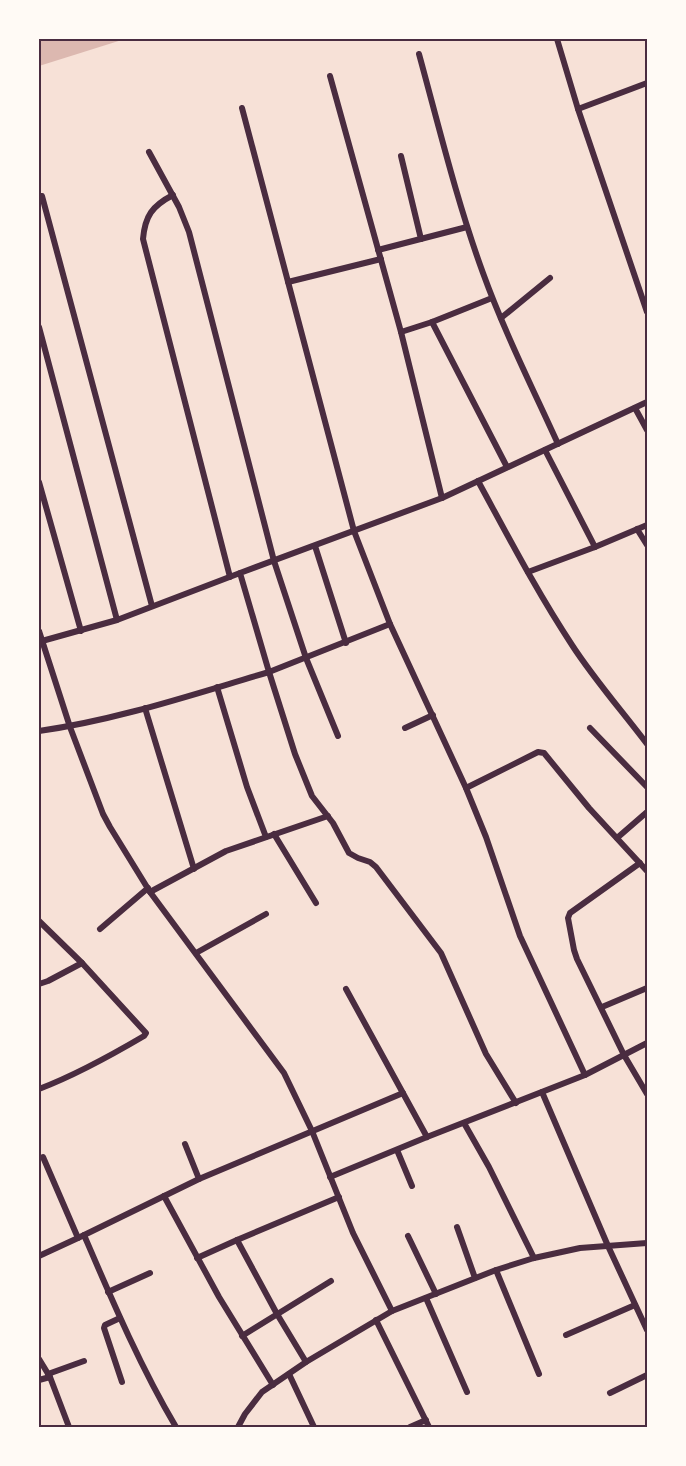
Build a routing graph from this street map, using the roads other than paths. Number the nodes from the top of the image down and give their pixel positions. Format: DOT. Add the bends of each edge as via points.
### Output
graph roads {
  1 [pos="557,39"];
  2 [pos="419,54"];
  3 [pos="330,76"];
  4 [pos="647,83"];
  5 [pos="242,108"];
  6 [pos="578,109"];
  7 [pos="149,152"];
  8 [pos="401,156"];
  9 [pos="173,195"];
  10 [pos="42,196"];
  11 [pos="467,227"];
  12 [pos="422,238"];
  13 [pos="378,250"];
  14 [pos="381,259"];
  15 [pos="550,278"];
  16 [pos="288,282"];
  17 [pos="644,291"];
  18 [pos="492,298"];
  19 [pos="647,312"];
  20 [pos="501,318"];
  21 [pos="432,322"];
  22 [pos="39,327"];
  23 [pos="401,332"];
  24 [pos="647,402"];
  25 [pos="635,408"];
  26 [pos="647,430"];
  27 [pos="558,444"];
  28 [pos="544,450"];
  29 [pos="507,467"];
  30 [pos="478,481"];
  31 [pos="39,482"];
  32 [pos="442,498"];
  33 [pos="647,525"];
  34 [pos="637,529"];
  35 [pos="354,531"];
  36 [pos="647,545"];
  37 [pos="315,546"];
  38 [pos="595,547"];
  39 [pos="274,561"];
  40 [pos="528,572"];
  41 [pos="240,573"];
  42 [pos="230,577"];
  43 [pos="152,606"];
  44 [pos="117,620"];
  45 [pos="390,624"];
  46 [pos="39,631"];
  47 [pos="81,631"];
  48 [pos="42,640"];
  49 [pos="346,643"];
  50 [pos="306,658"];
  51 [pos="269,672"];
  52 [pos="217,687"];
  53 [pos="145,708"];
  54 [pos="433,715"];
  55 [pos="70,727"];
  56 [pos="405,728"];
  57 [pos="591,728"];
  58 [pos="39,731"];
  59 [pos="338,736"];
  60 [pos="647,744"];
  61 [pos="647,787"];
  62 [pos="466,788"];
  63 [pos="647,812"];
  64 [pos="328,816"];
  65 [pos="274,834"];
  66 [pos="267,837"];
  67 [pos="617,838"];
  68 [pos="640,863"];
  69 [pos="194,868"];
  70 [pos="647,871"];
  71 [pos="149,890"];
  72 [pos="316,903"];
  73 [pos="266,914"];
  74 [pos="39,921"];
  75 [pos="100,929"];
  76 [pos="196,953"];
  77 [pos="82,963"];
  78 [pos="39,984"];
  79 [pos="647,988"];
  80 [pos="346,989"];
  81 [pos="602,1007"];
  82 [pos="647,1043"];
  83 [pos="624,1055"];
  84 [pos="585,1075"];
  85 [pos="39,1089"];
  86 [pos="543,1092"];
  87 [pos="403,1093"];
  88 [pos="647,1094"];
  89 [pos="516,1103"];
  90 [pos="464,1123"];
  91 [pos="312,1131"];
  92 [pos="427,1137"];
  93 [pos="185,1144"];
  94 [pos="397,1150"];
  95 [pos="43,1156"];
  96 [pos="330,1177"];
  97 [pos="199,1179"];
  98 [pos="412,1186"];
  99 [pos="164,1196"];
  100 [pos="339,1197"];
  101 [pos="457,1227"];
  102 [pos="408,1236"];
  103 [pos="81,1237"];
  104 [pos="237,1240"];
  105 [pos="647,1243"];
  106 [pos="608,1246"];
  107 [pos="39,1256"];
  108 [pos="197,1258"];
  109 [pos="534,1258"];
  110 [pos="495,1270"];
  111 [pos="150,1273"];
  112 [pos="475,1278"];
  113 [pos="331,1281"];
  114 [pos="108,1292"];
  115 [pos="436,1294"];
  116 [pos="426,1298"];
  117 [pos="647,1307"];
  118 [pos="637,1308"];
  119 [pos="392,1311"];
  120 [pos="277,1314"];
  121 [pos="120,1318"];
  122 [pos="376,1320"];
  123 [pos="647,1330"];
  124 [pos="566,1335"];
  125 [pos="242,1336"];
  126 [pos="39,1359"];
  127 [pos="84,1361"];
  128 [pos="306,1362"];
  129 [pos="289,1374"];
  130 [pos="539,1374"];
  131 [pos="49,1376"];
  132 [pos="647,1376"];
  133 [pos="39,1380"];
  134 [pos="122,1382"];
  135 [pos="273,1385"];
  136 [pos="467,1392"];
  137 [pos="610,1393"];
  138 [pos="428,1424"];
  139 [pos="240,1426"];
  140 [pos="69,1427"];
  141 [pos="176,1427"];
  142 [pos="314,1427"];
  143 [pos="410,1427"];
  1 -- 6 [label="street"];
  2 -- 11 [label="street"];
  3 -- 13 [label="street"];
  4 -- 6 [label="street"];
  5 -- 16 [label="street"];
  6 -- 17 [label="street"];
  7 -- 9 [label="street"];
  8 -- 12 [label="street"];
  9 -- 39 [label="street" via="189,232"];
  9 -- 42 [label="street" via="150,212 143,239"];
  10 -- 43 [label="street"];
  11 -- 12 [label="street"];
  11 -- 18 [label="street"];
  12 -- 13 [label="street"];
  13 -- 14 [label="street"];
  14 -- 16 [label="street"];
  14 -- 23 [label="street"];
  15 -- 20 [label="street"];
  16 -- 35 [label="street"];
  17 -- 19 [label="street"];
  18 -- 20 [label="street"];
  18 -- 21 [label="street"];
  20 -- 27 [label="street"];
  21 -- 23 [label="street"];
  21 -- 29 [label="street"];
  22 -- 44 [label="street"];
  23 -- 32 [label="street"];
  24 -- 25 [label="street"];
  25 -- 26 [label="street"];
  25 -- 27 [label="street"];
  27 -- 28 [label="street"];
  28 -- 29 [label="street"];
  28 -- 38 [label="street"];
  29 -- 30 [label="street"];
  30 -- 32 [label="street"];
  30 -- 40 [label="street"];
  31 -- 47 [label="street"];
  32 -- 35 [label="street"];
  33 -- 34 [label="street"];
  34 -- 36 [label="street"];
  34 -- 38 [label="street"];
  35 -- 37 [label="street"];
  35 -- 45 [label="street"];
  37 -- 39 [label="street"];
  37 -- 49 [label="street"];
  38 -- 40 [label="street"];
  39 -- 41 [label="street"];
  39 -- 50 [label="street"];
  40 -- 60 [label="street" via="572,646"];
  41 -- 42 [label="street"];
  41 -- 51 [label="street"];
  42 -- 43 [label="street"];
  43 -- 44 [label="street"];
  44 -- 47 [label="street"];
  45 -- 49 [label="street"];
  45 -- 54 [label="street"];
  46 -- 48 [label="street"];
  47 -- 48 [label="street"];
  48 -- 55 [label="street"];
  49 -- 50 [label="street"];
  50 -- 51 [label="street"];
  50 -- 59 [label="street"];
  51 -- 52 [label="street"];
  51 -- 64 [label="street" via="294,754 312,796"];
  52 -- 53 [label="street"];
  52 -- 66 [label="street" via="247,787"];
  53 -- 55 [label="street"];
  53 -- 69 [label="street"];
  54 -- 56 [label="street"];
  54 -- 62 [label="street"];
  55 -- 58 [label="street"];
  55 -- 71 [label="street" via="103,814"];
  57 -- 61 [label="street"];
  62 -- 67 [label="street" via="542,752"];
  62 -- 84 [label="street" via="520,936"];
  63 -- 67 [label="street"];
  64 -- 65 [label="street"];
  64 -- 89 [label="street" via="349,853 376,867 441,953 486,1054"];
  65 -- 66 [label="street"];
  65 -- 72 [label="street"];
  66 -- 69 [label="street" via="226,851"];
  67 -- 68 [label="street"];
  68 -- 70 [label="street"];
  68 -- 81 [label="street" via="568,918 577,959"];
  69 -- 71 [label="street"];
  71 -- 75 [label="street"];
  71 -- 76 [label="street"];
  73 -- 76 [label="street"];
  74 -- 77 [label="street"];
  76 -- 91 [label="street" via="276,1061"];
  77 -- 78 [label="street"];
  77 -- 85 [label="street" via="146,1033 94,1064"];
  79 -- 81 [label="street"];
  80 -- 87 [label="street"];
  81 -- 83 [label="street"];
  82 -- 83 [label="street"];
  83 -- 84 [label="street"];
  83 -- 88 [label="street"];
  84 -- 86 [label="street"];
  86 -- 89 [label="street"];
  86 -- 106 [label="street"];
  87 -- 91 [label="street"];
  87 -- 92 [label="street"];
  89 -- 90 [label="street"];
  90 -- 92 [label="street"];
  90 -- 109 [label="street"];
  91 -- 96 [label="street"];
  91 -- 97 [label="street"];
  92 -- 94 [label="street"];
  93 -- 97 [label="street"];
  94 -- 96 [label="street"];
  94 -- 98 [label="street"];
  95 -- 103 [label="street"];
  96 -- 100 [label="street"];
  97 -- 99 [label="street"];
  99 -- 103 [label="street"];
  99 -- 108 [label="street"];
  100 -- 104 [label="street"];
  100 -- 119 [label="street"];
  101 -- 112 [label="street"];
  102 -- 115 [label="street"];
  103 -- 107 [label="street"];
  103 -- 114 [label="street"];
  104 -- 108 [label="street"];
  104 -- 120 [label="street"];
  105 -- 106 [label="street"];
  106 -- 109 [label="street"];
  106 -- 118 [label="street"];
  108 -- 125 [label="street"];
  109 -- 110 [label="street"];
  110 -- 112 [label="street"];
  110 -- 130 [label="street"];
  111 -- 114 [label="street"];
  112 -- 115 [label="street"];
  113 -- 120 [label="street"];
  114 -- 121 [label="street"];
  115 -- 116 [label="street"];
  116 -- 119 [label="street"];
  116 -- 136 [label="street"];
  117 -- 118 [label="street"];
  118 -- 123 [label="street"];
  118 -- 124 [label="street"];
  119 -- 122 [label="street"];
  120 -- 125 [label="street"];
  120 -- 128 [label="street"];
  121 -- 134 [label="street" via="104,1328"];
  121 -- 141 [label="street"];
  122 -- 128 [label="street"];
  122 -- 138 [label="street"];
  125 -- 135 [label="street"];
  126 -- 131 [label="street"];
  127 -- 131 [label="street"];
  128 -- 129 [label="street"];
  129 -- 135 [label="street"];
  129 -- 142 [label="street"];
  131 -- 133 [label="street"];
  131 -- 140 [label="street"];
  132 -- 137 [label="street"];
  135 -- 139 [label="street" via="244,1414"];
  138 -- 143 [label="street"];
}
